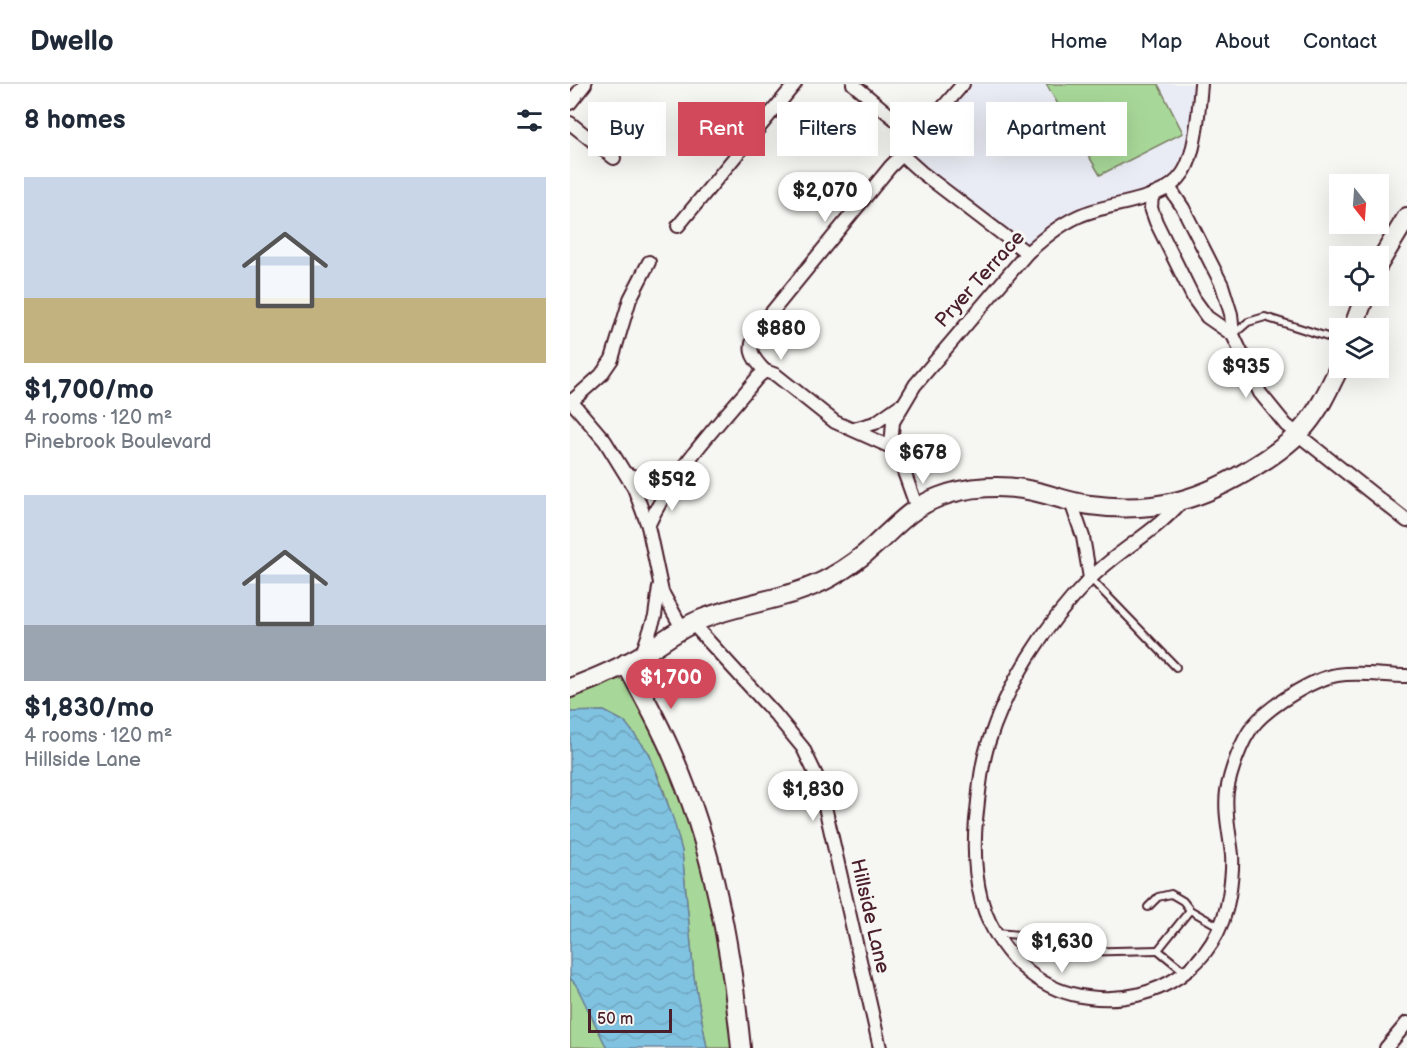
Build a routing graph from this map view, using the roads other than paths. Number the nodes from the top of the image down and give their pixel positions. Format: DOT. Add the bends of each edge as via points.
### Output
graph roads {
  1 [pos="585,84"];
  2 [pos="795,84"];
  3 [pos="853,84"];
  4 [pos="963,84"];
  5 [pos="1201,84"];
  6 [pos="948,102"];
  7 [pos="570,103"];
  8 [pos="890,115"];
  9 [pos="570,123"];
  10 [pos="902,156"];
  11 [pos="904,156"];
  12 [pos="614,158"];
  13 [pos="1169,187"];
  14 [pos="1152,195"];
  15 [pos="1407,217"];
  16 [pos="678,226"];
  17 [pos="1389,247"];
  18 [pos="1027,253"];
  19 [pos="649,262"];
  20 [pos="1233,335"];
  21 [pos="1329,337"];
  22 [pos="765,371"];
  23 [pos="1334,378"];
  24 [pos="571,400"];
  25 [pos="905,401"];
  26 [pos="853,429"];
  27 [pos="1298,434"];
  28 [pos="891,447"];
  29 [pos="627,474"];
  30 [pos="672,485"];
  31 [pos="1182,501"];
  32 [pos="1071,502"];
  33 [pos="917,508"];
  34 [pos="1407,521"];
  35 [pos="648,526"];
  36 [pos="1090,578"];
  37 [pos="660,582"];
  38 [pos="687,625"];
  39 [pos="634,659"];
  40 [pos="1176,667"];
  41 [pos="570,675"];
  42 [pos="1407,676"];
  43 [pos="596,678"];
  44 [pos="570,688"];
  45 [pos="1148,907"];
  46 [pos="1190,910"];
  47 [pos="1220,927"];
  48 [pos="995,933"];
  49 [pos="1158,950"];
  50 [pos="1185,973"];
  51 [pos="1407,1023"];
  52 [pos="741,1048"];
  53 [pos="880,1048"];
  54 [pos="1386,1048"];
  1 -- 7 [label="street"];
  2 -- 16 [label="street"];
  3 -- 8 [label="street"];
  4 -- 6 [label="street"];
  5 -- 13 [label="street, Pryer Terrace" via="1188,164"];
  9 -- 12 [label="street"];
  10 -- 22 [label="street" via="759,329 752,352"];
  11 -- 18 [label="street"];
  13 -- 14 [label="street, Pryer Terrace"];
  13 -- 20 [label="street" via="1184,208 1222,285"];
  14 -- 18 [label="street, Pryer Terrace" via="1079,216 1048,234"];
  14 -- 20 [label="street" via="1156,222 1194,299 1207,317"];
  15 -- 17 [label="street"];
  18 -- 25 [label="street, Pryer Terrace" via="929,367"];
  19 -- 24 [label="street" via="630,299 612,359 601,375"];
  20 -- 21 [label="lane" via="1248,322 1265,317"];
  20 -- 27 [label="street" via="1260,393"];
  22 -- 26 [label="street" via="776,375 836,422"];
  22 -- 30 [label="street" via="715,427"];
  23 -- 27 [label="street"];
  24 -- 29 [label="street"];
  25 -- 26 [label="street, Pryer Terrace" via="881,420"];
  25 -- 28 [label="street, Pryer Terrace" via="893,422"];
  26 -- 28 [label="street"];
  27 -- 31 [label="street" via="1227,483"];
  27 -- 34 [label="street"];
  28 -- 33 [label="street" via="898,455"];
  29 -- 30 [label="street"];
  29 -- 35 [label="street"];
  30 -- 35 [label="street"];
  31 -- 32 [label="street" via="1118,507"];
  31 -- 36 [label="street"];
  32 -- 33 [label="street" via="1024,489 997,487 950,493"];
  32 -- 36 [label="street" via="1083,537"];
  33 -- 38 [label="street" via="855,562 818,584"];
  35 -- 37 [label="street"];
  36 -- 40 [label="lane"];
  36 -- 48 [label="street" via="1043,635 1009,690 987,746 980,780 975,859 983,909"];
  37 -- 38 [label="street, Hillside Lane" via="666,600"];
  37 -- 39 [label="street" via="655,616"];
  38 -- 39 [label="street"];
  38 -- 53 [label="street, Hillside Lane" via="782,723 803,748 816,775"];
  39 -- 43 [label="street"];
  39 -- 52 [label="street" via="672,753 710,865 730,959"];
  41 -- 43 [label="street"];
  42 -- 47 [label="street" via="1336,675 1294,693 1253,725 1242,743 1227,792 1232,868 1229,899"];
  43 -- 44 [label="street"];
  45 -- 46 [label="lane" via="1158,897 1171,894"];
  46 -- 47 [label="lane"];
  46 -- 49 [label="lane"];
  47 -- 50 [label="street" via="1203,955"];
  48 -- 49 [label="lane" via="1029,936 1074,952"];
  48 -- 50 [label="street" via="1015,962 1039,981 1085,997 1139,996 1171,984"];
  49 -- 50 [label="lane"];
  51 -- 54 [label="street"];
}
